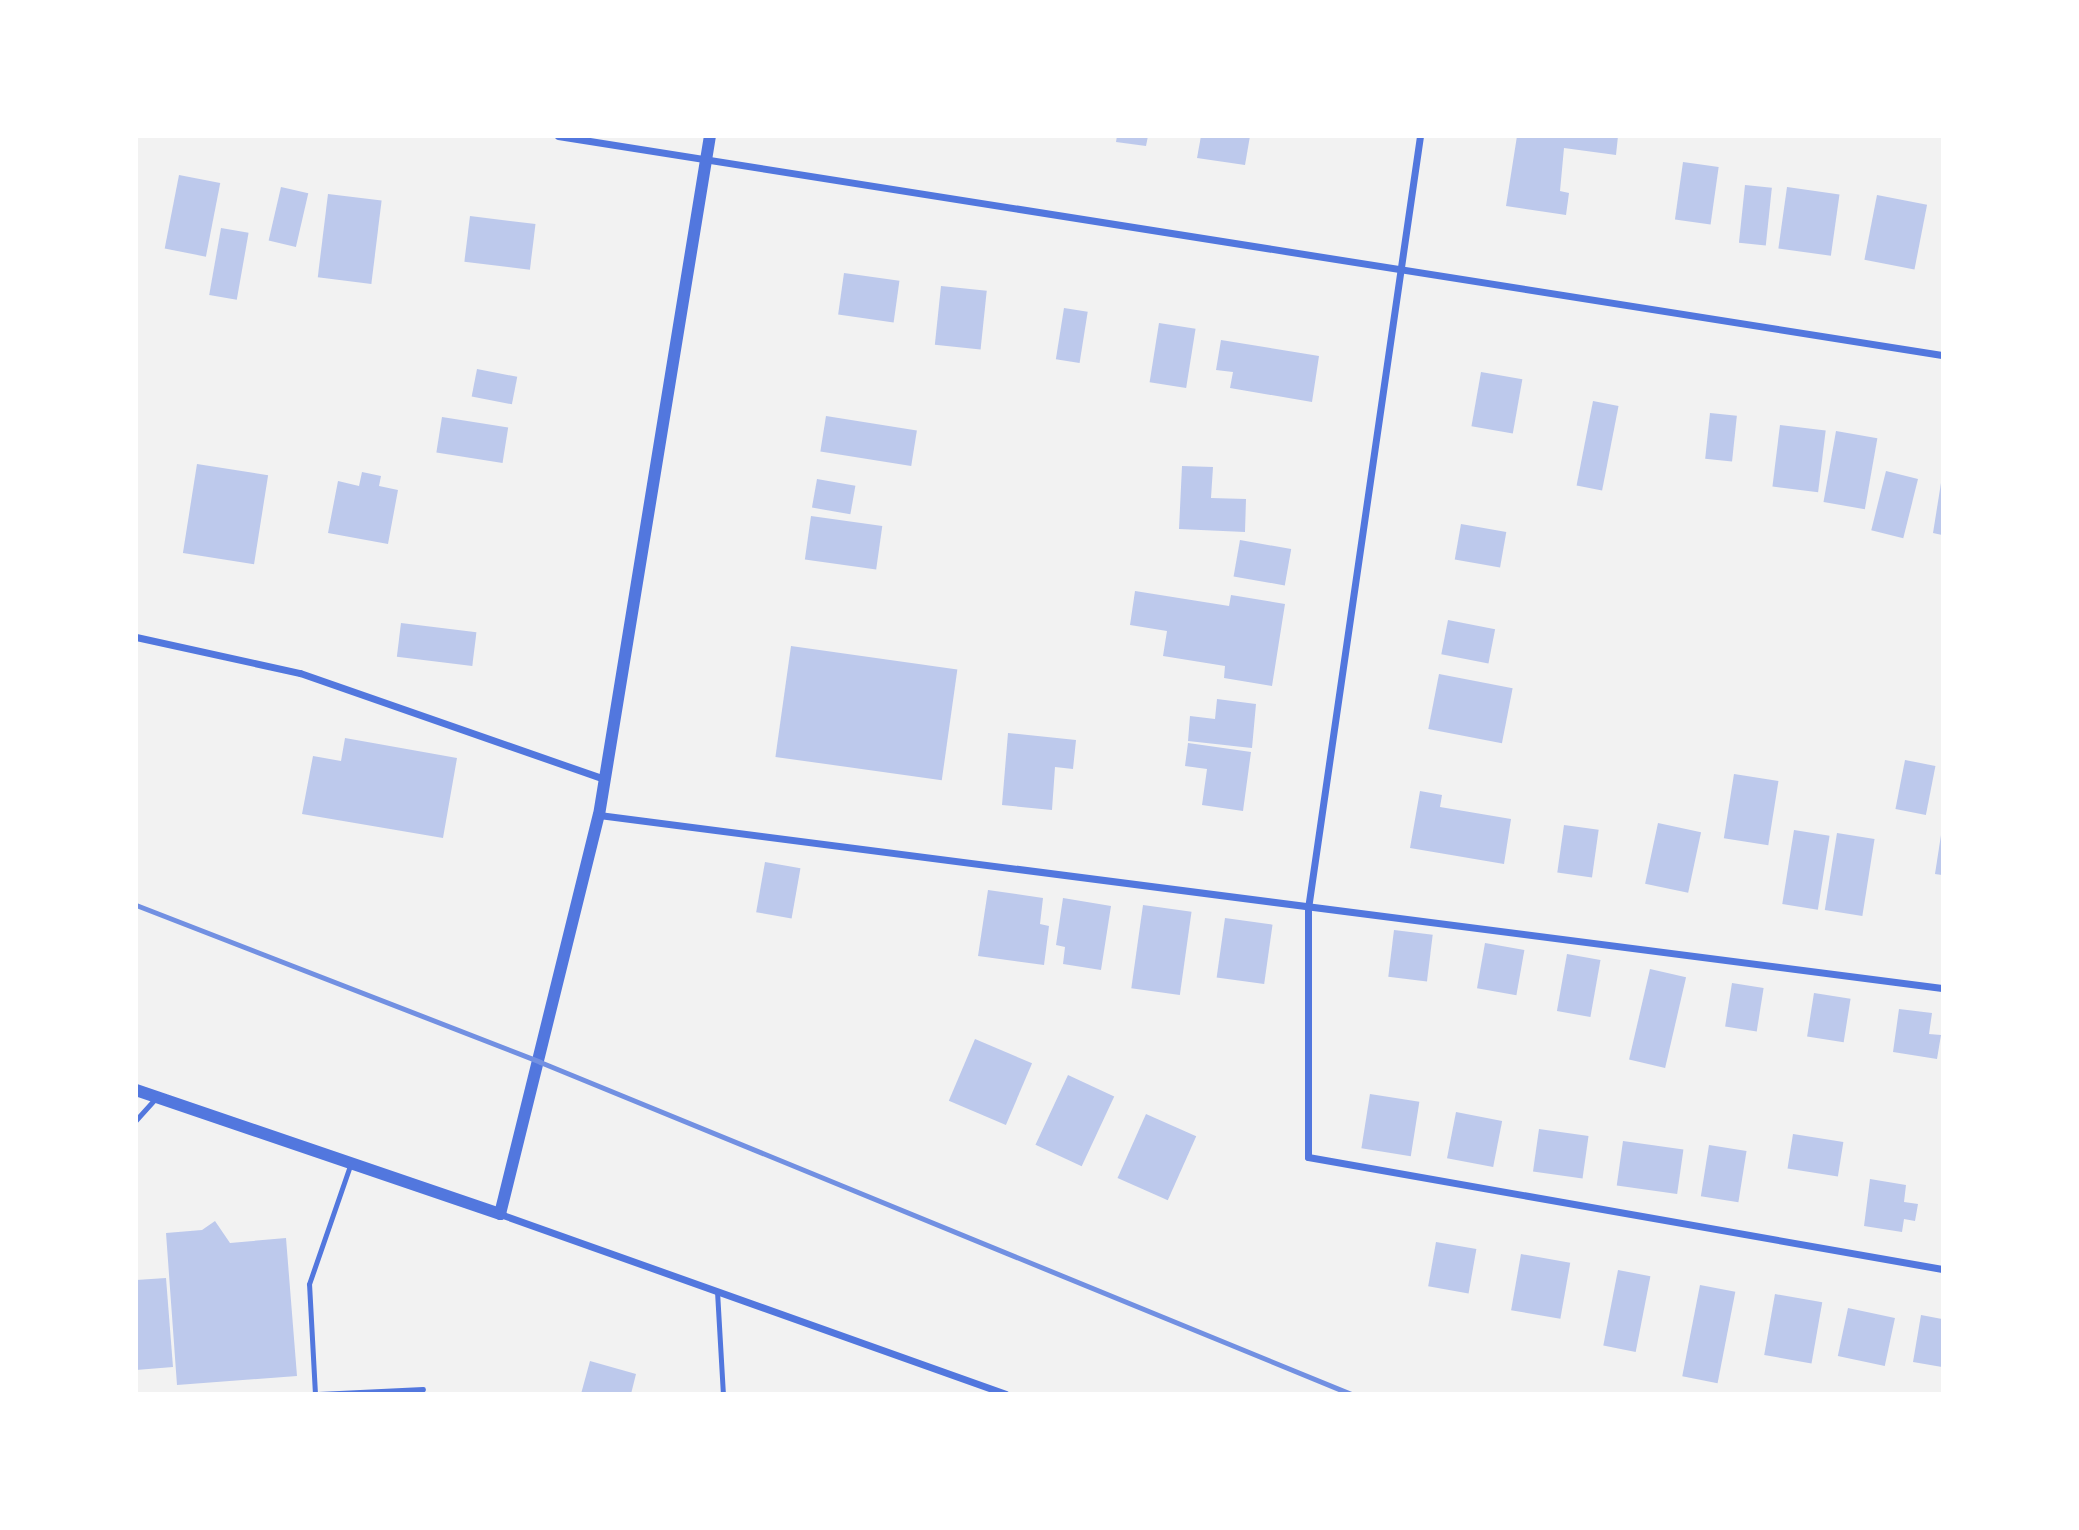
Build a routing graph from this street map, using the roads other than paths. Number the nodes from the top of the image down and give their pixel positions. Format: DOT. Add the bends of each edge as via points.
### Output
graph roads {
  1 [pos="558,136"];
  2 [pos="710,136"];
  3 [pos="1420,136"];
  4 [pos="707,160"];
  5 [pos="1401,270"];
  6 [pos="1942,355"];
  7 [pos="136,638"];
  8 [pos="604,779"];
  9 [pos="598,815"];
  10 [pos="1308,908"];
  11 [pos="1942,988"];
  12 [pos="136,1090"];
  13 [pos="158,1097"];
  14 [pos="136,1120"];
  15 [pos="351,1163"];
  16 [pos="500,1214"];
  17 [pos="1942,1269"];
  18 [pos="718,1291"];
  19 [pos="423,1389"];
  20 [pos="317,1394"];
  21 [pos="723,1394"];
  22 [pos="1006,1394"];
  1 -- 4 [label="street"];
  2 -- 4 [label="street"];
  3 -- 5 [label="street"];
  4 -- 5 [label="street"];
  4 -- 8 [label="street"];
  5 -- 6 [label="street"];
  5 -- 10 [label="street"];
  7 -- 8 [label="street" via="300,673"];
  8 -- 9 [label="street"];
  9 -- 10 [label="street"];
  9 -- 16 [label="street"];
  10 -- 11 [label="street"];
  10 -- 17 [label="street" via="1308,1157"];
  12 -- 13 [label="street"];
  13 -- 14 [label="lane"];
  13 -- 15 [label="street"];
  15 -- 16 [label="street"];
  15 -- 20 [label="lane" via="309,1284"];
  16 -- 18 [label="street"];
  18 -- 21 [label="lane"];
  18 -- 22 [label="street"];
  19 -- 20 [label="lane"];
}
